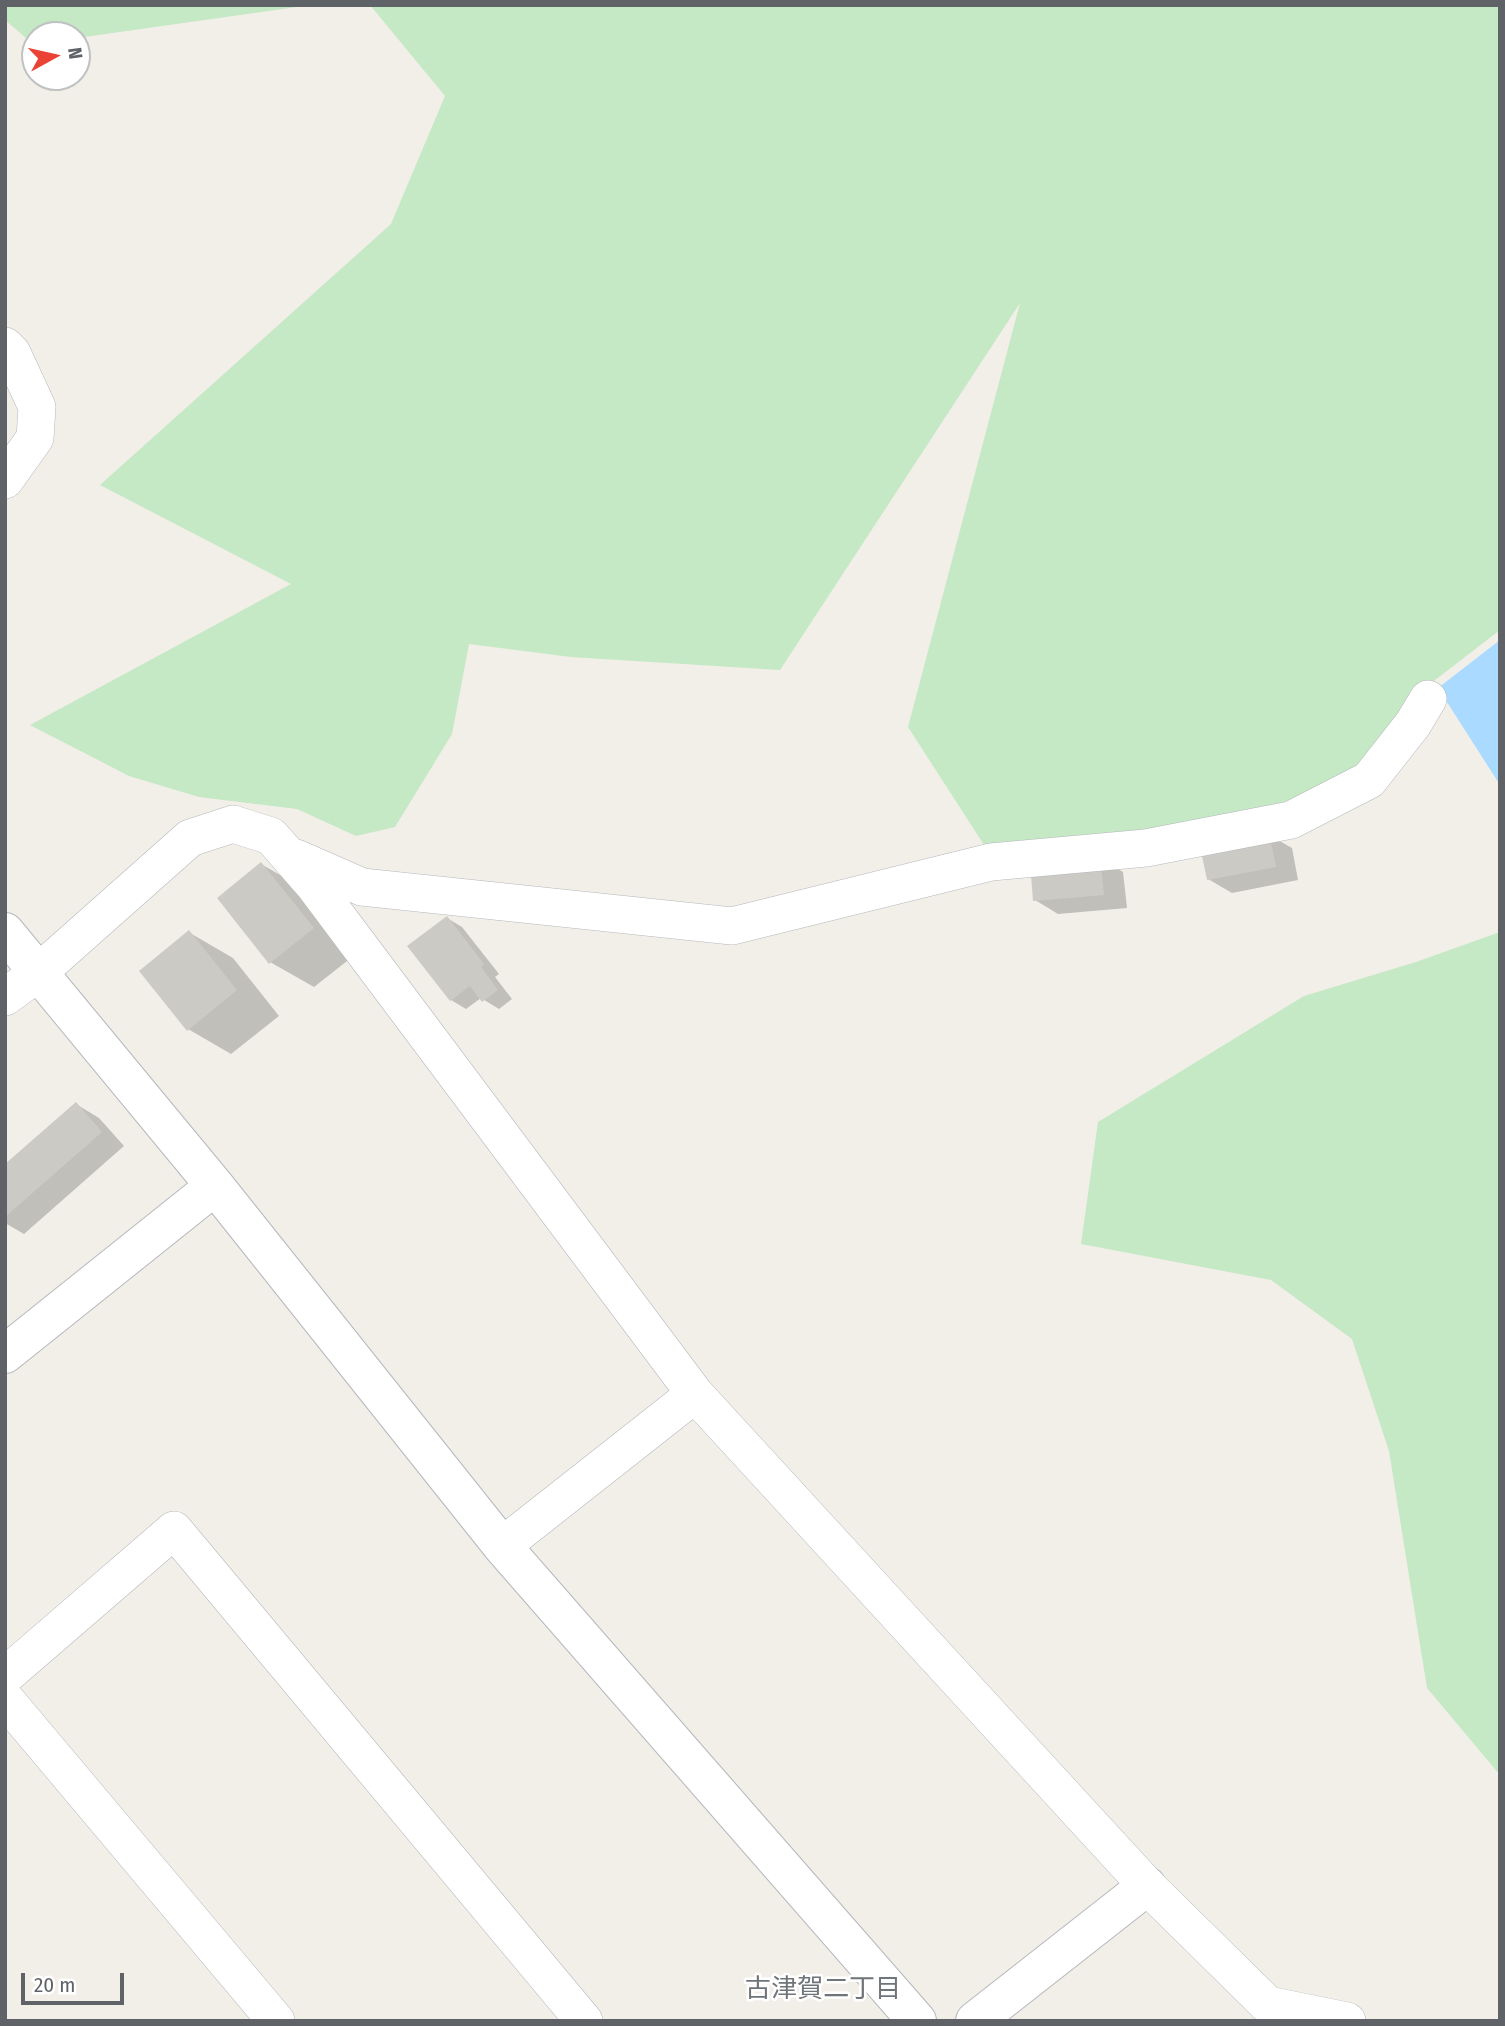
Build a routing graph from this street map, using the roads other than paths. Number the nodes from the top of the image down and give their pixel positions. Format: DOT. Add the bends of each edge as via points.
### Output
graph roads {
  1 [pos="5,346"];
  2 [pos="5,480"];
  3 [pos="1428,699"];
  4 [pos="289,855"];
  5 [pos="5,932"];
  6 [pos="39,972"];
  7 [pos="5,997"];
  8 [pos="215,1186"];
  9 [pos="5,1354"];
  10 [pos="695,1394"];
  11 [pos="502,1546"];
  12 [pos="5,1676"];
  13 [pos="5,1699"];
  14 [pos="1147,1886"];
  15 [pos="565,2014"];
  16 [pos="276,2021"];
  17 [pos="916,2021"];
  18 [pos="975,2021"];
  19 [pos="1347,2021"];
  1 -- 2 [label="street" via="37,407 35,438"];
  3 -- 4 [label="street" via="1369,780 1291,820 1146,848 991,862 732,926 362,887"];
  4 -- 6 [label="street" via="271,836 233,824 190,838"];
  4 -- 10 [label="street"];
  5 -- 6 [label="street"];
  6 -- 7 [label="street"];
  6 -- 8 [label="street"];
  8 -- 9 [label="street"];
  8 -- 11 [label="street"];
  10 -- 11 [label="street"];
  10 -- 14 [label="street"];
  11 -- 17 [label="street"];
  12 -- 15 [label="street" via="174,1530"];
  13 -- 16 [label="street"];
  14 -- 18 [label="street"];
  14 -- 19 [label="street" via="1268,2006"];
}
